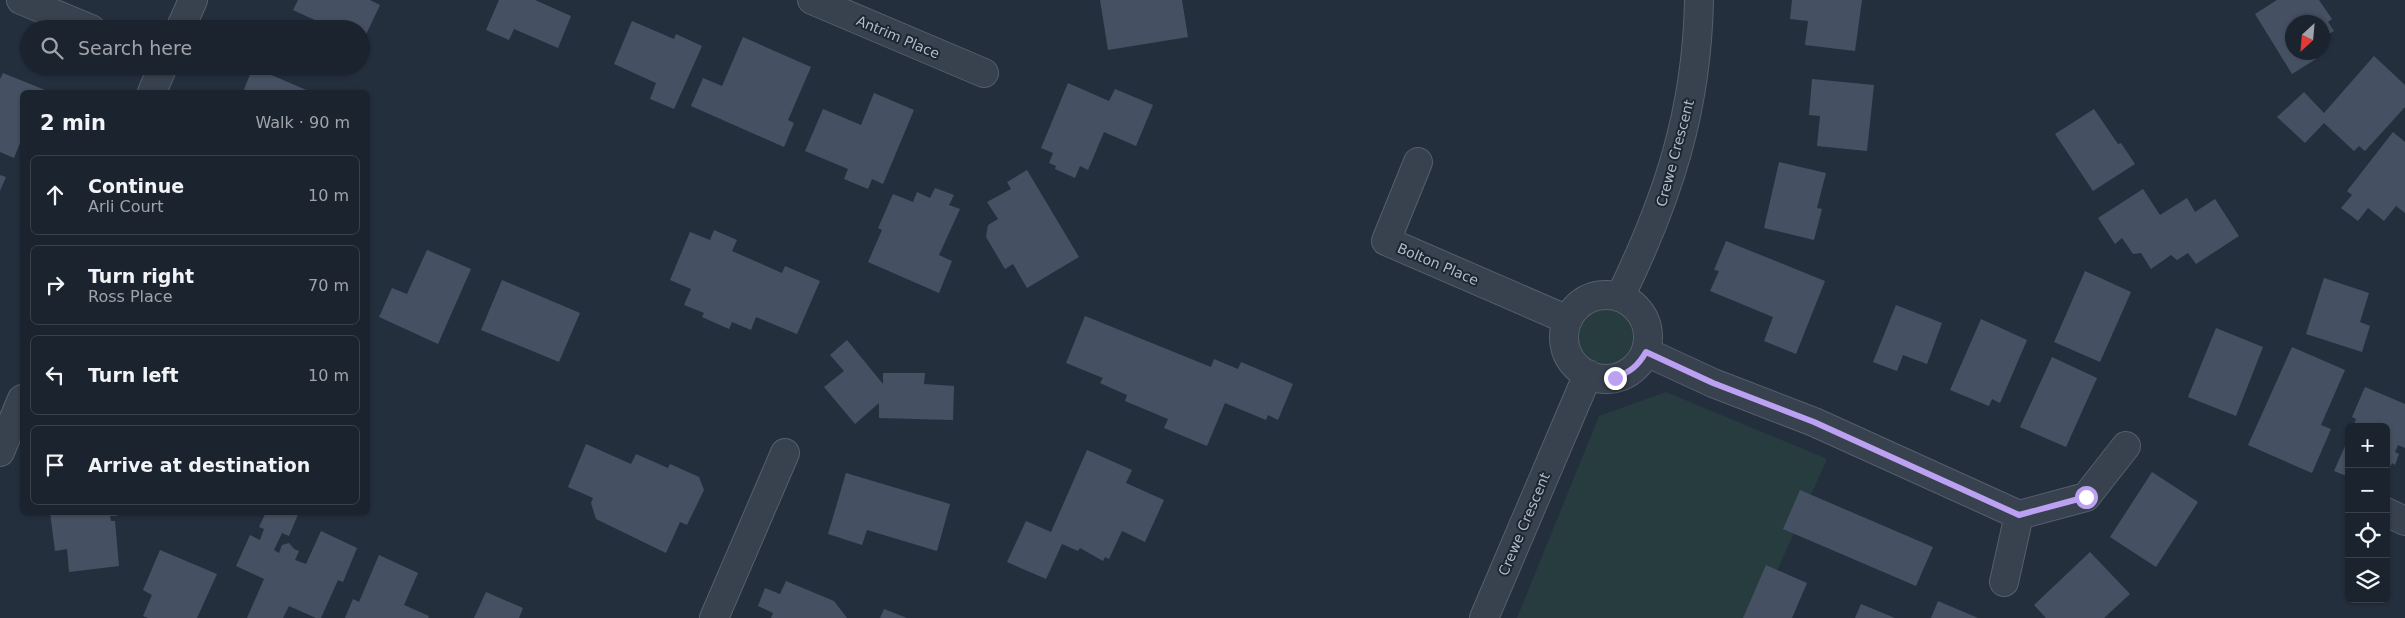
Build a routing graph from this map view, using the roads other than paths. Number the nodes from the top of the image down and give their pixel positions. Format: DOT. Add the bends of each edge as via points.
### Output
graph roads {
  1 [pos="21,0"];
  2 [pos="192,0"];
  3 [pos="812,0"];
  4 [pos="1698,0"];
  5 [pos="69,20"];
  6 [pos="184,20"];
  7 [pos="984,73"];
  8 [pos="159,75"];
  9 [pos="153,90"];
  10 [pos="1418,162"];
  11 [pos="1620,297"];
  12 [pos="1568,320"];
  13 [pos="1646,352"];
  14 [pos="1588,374"];
  15 [pos="20,404"];
  16 [pos="2126,446"];
  17 [pos="0,452"];
  18 [pos="785,453"];
  19 [pos="2388,513"];
  20 [pos="2019,515"];
  21 [pos="2405,520"];
  22 [pos="2004,582"];
  23 [pos="714,618"];
  24 [pos="1484,618"];
  1 -- 5 [label="street"];
  2 -- 6 [label="street"];
  3 -- 7 [label="street, Antrim Place"];
  4 -- 11 [label="street, Crewe Crescent" via="1693,86 1668,186 1648,239"];
  8 -- 9 [label="street"];
  10 -- 12 [label="street, Bolton Place" via="1386,242"];
  11 -- 12 [label="street" via="1608,295 1584,301"];
  11 -- 13 [label="street" via="1641,313 1647,326"];
  12 -- 14 [label="street" via="1564,332 1569,357"];
  13 -- 14 [label="street" via="1639,364 1615,378"];
  13 -- 20 [label="street" via="1713,383 1814,422"];
  14 -- 24 [label="street, Crewe Crescent"];
  15 -- 17 [label="street"];
  16 -- 20 [label="street" via="2086,497"];
  18 -- 23 [label="street"];
  19 -- 21 [label="street"];
  20 -- 22 [label="street"];
}
